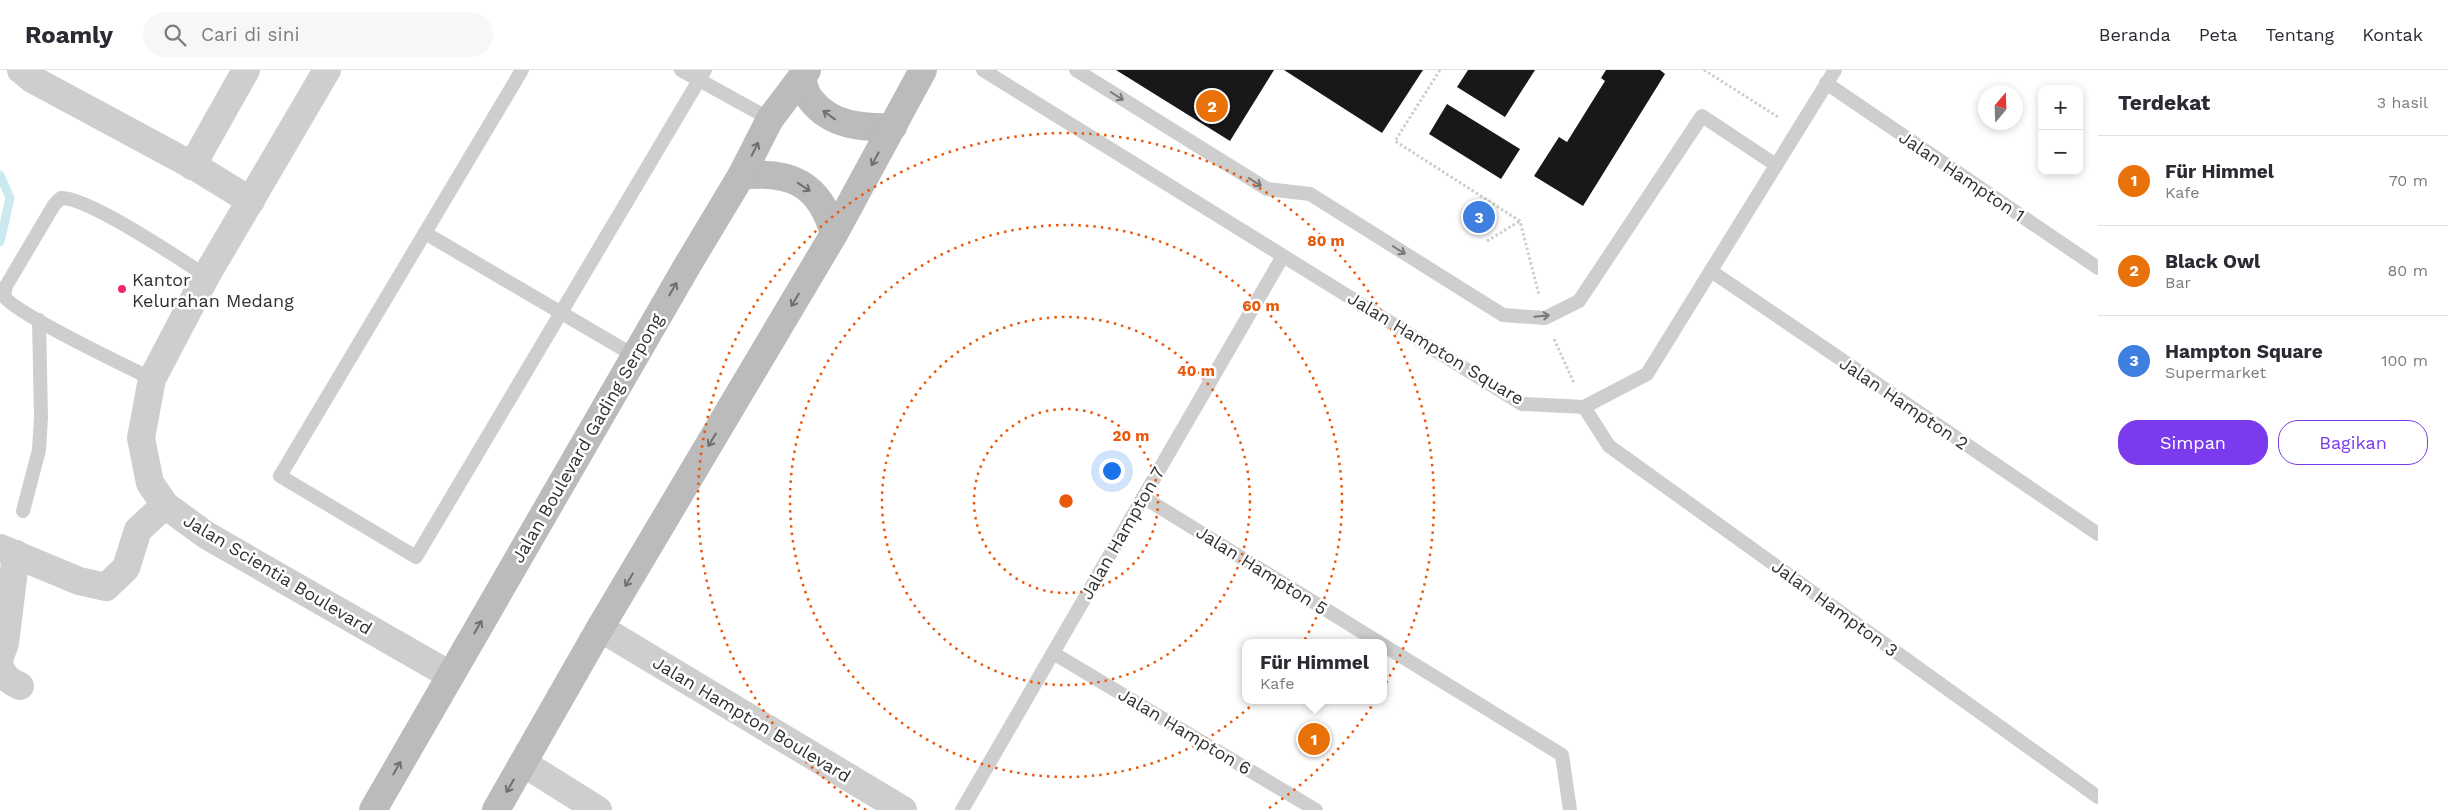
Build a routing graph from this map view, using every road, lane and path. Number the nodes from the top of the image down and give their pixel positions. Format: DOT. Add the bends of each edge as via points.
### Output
graph roads {
  1 [pos="21,70"];
  2 [pos="246,70"];
  3 [pos="327,70"];
  4 [pos="522,70"];
  5 [pos="681,70"];
  6 [pos="923,70"];
  7 [pos="983,70"];
  8 [pos="1076,70"];
  9 [pos="1440,70"];
  10 [pos="1704,70"];
  11 [pos="1834,70"];
  12 [pos="804,74"];
  13 [pos="702,75"];
  14 [pos="1826,83"];
  15 [pos="770,119"];
  16 [pos="893,127"];
  17 [pos="1798,130"];
  18 [pos="1776,164"];
  19 [pos="192,166"];
  20 [pos="741,176"];
  21 [pos="251,200"];
  22 [pos="1520,220"];
  23 [pos="425,233"];
  24 [pos="834,234"];
  25 [pos="1487,242"];
  26 [pos="1283,256"];
  27 [pos="2098,268"];
  28 [pos="1710,271"];
  29 [pos="206,276"];
  30 [pos="560,314"];
  31 [pos="1545,318"];
  32 [pos="39,320"];
  33 [pos="635,356"];
  34 [pos="152,379"];
  35 [pos="1584,407"];
  36 [pos="1143,497"];
  37 [pos="165,505"];
  38 [pos="22,511"];
  39 [pos="2098,534"];
  40 [pos="8,551"];
  41 [pos="600,628"];
  42 [pos="1373,639"];
  43 [pos="1387,648"];
  44 [pos="1053,653"];
  45 [pos="0,657"];
  46 [pos="0,667"];
  47 [pos="450,675"];
  48 [pos="20,686"];
  49 [pos="524,763"];
  50 [pos="2098,797"];
  51 [pos="373,810"];
  52 [pos="496,810"];
  53 [pos="598,810"];
  54 [pos="903,810"];
  55 [pos="962,810"];
  56 [pos="1316,810"];
  57 [pos="1570,810"];
  1 -- 19 [label="street"];
  2 -- 19 [label="street"];
  3 -- 21 [label="street, Jalan Scientia Boulevard"];
  4 -- 23 [label="lane"];
  5 -- 13 [label="lane"];
  6 -- 16 [label="main road"];
  7 -- 26 [label="lane, Jalan Hampton Square"];
  8 -- 31 [label="lane, one-way" via="1267,189 1310,194 1503,315"];
  9 -- 22 [label="path" via="1395,141"];
  10 -- 17 [label="path"];
  11 -- 14 [label="lane"];
  12 -- 15 [label="main road, Jalan Boulevard Gading Serpong"];
  16 -- 12 [label="main road, one-way" via="864,128 833,120 810,100"];
  13 -- 15 [label="lane"];
  13 -- 30 [label="lane"];
  14 -- 17 [label="lane"];
  14 -- 27 [label="lane, Jalan Hampton 1"];
  20 -- 15 [label="main road, Jalan Boulevard Gading Serpong, one-way"];
  16 -- 24 [label="main road, one-way"];
  17 -- 18 [label="lane"];
  18 -- 28 [label="lane"];
  18 -- 31 [label="lane" via="1702,116 1580,301"];
  19 -- 21 [label="street"];
  20 -- 24 [label="main road, one-way" via="766,173 795,180 816,194"];
  33 -- 20 [label="main road, Jalan Boulevard Gading Serpong, one-way"];
  21 -- 29 [label="street, Jalan Scientia Boulevard"];
  22 -- 25 [label="path"];
  22 -- 31 [label="path"];
  23 -- 30 [label="lane"];
  23 -- 30 [label="lane" via="280,476 416,557"];
  24 -- 41 [label="main road, one-way"];
  26 -- 35 [label="lane, Jalan Hampton Square" via="1522,404"];
  26 -- 36 [label="lane, Jalan Hampton 7"];
  28 -- 35 [label="lane" via="1647,374"];
  28 -- 39 [label="lane, Jalan Hampton 2"];
  29 -- 32 [label="lane" via="154,242 78,200 62,198 54,206 4,292 6,300"];
  29 -- 34 [label="street, Jalan Scientia Boulevard"];
  30 -- 33 [label="lane"];
  31 -- 35 [label="path"];
  32 -- 34 [label="lane"];
  32 -- 38 [label="lane" via="42,417 39,450"];
  47 -- 33 [label="main road, Jalan Boulevard Gading Serpong, one-way"];
  34 -- 37 [label="street, Jalan Scientia Boulevard" via="141,438 150,483"];
  35 -- 50 [label="lane, Jalan Hampton 3" via="1609,446"];
  36 -- 42 [label="lane, Jalan Hampton 5"];
  36 -- 44 [label="lane, Jalan Hampton 7"];
  37 -- 40 [label="street" via="138,530 126,568 106,587 78,582"];
  37 -- 47 [label="street, Jalan Scientia Boulevard" via="206,534"];
  40 -- 45 [label="street" via="5,643"];
  41 -- 49 [label="main road"];
  41 -- 54 [label="street, Jalan Hampton Boulevard"];
  43 -- 57 [label="lane, Jalan Hampton 5" via="1562,755"];
  44 -- 55 [label="lane, Jalan Hampton 7"];
  44 -- 56 [label="lane, Jalan Hampton 6"];
  46 -- 48 [label="street" via="8,679"];
  51 -- 47 [label="main road, Jalan Boulevard Gading Serpong, one-way"];
  49 -- 52 [label="main road, one-way"];
  49 -- 53 [label="street"];
}
